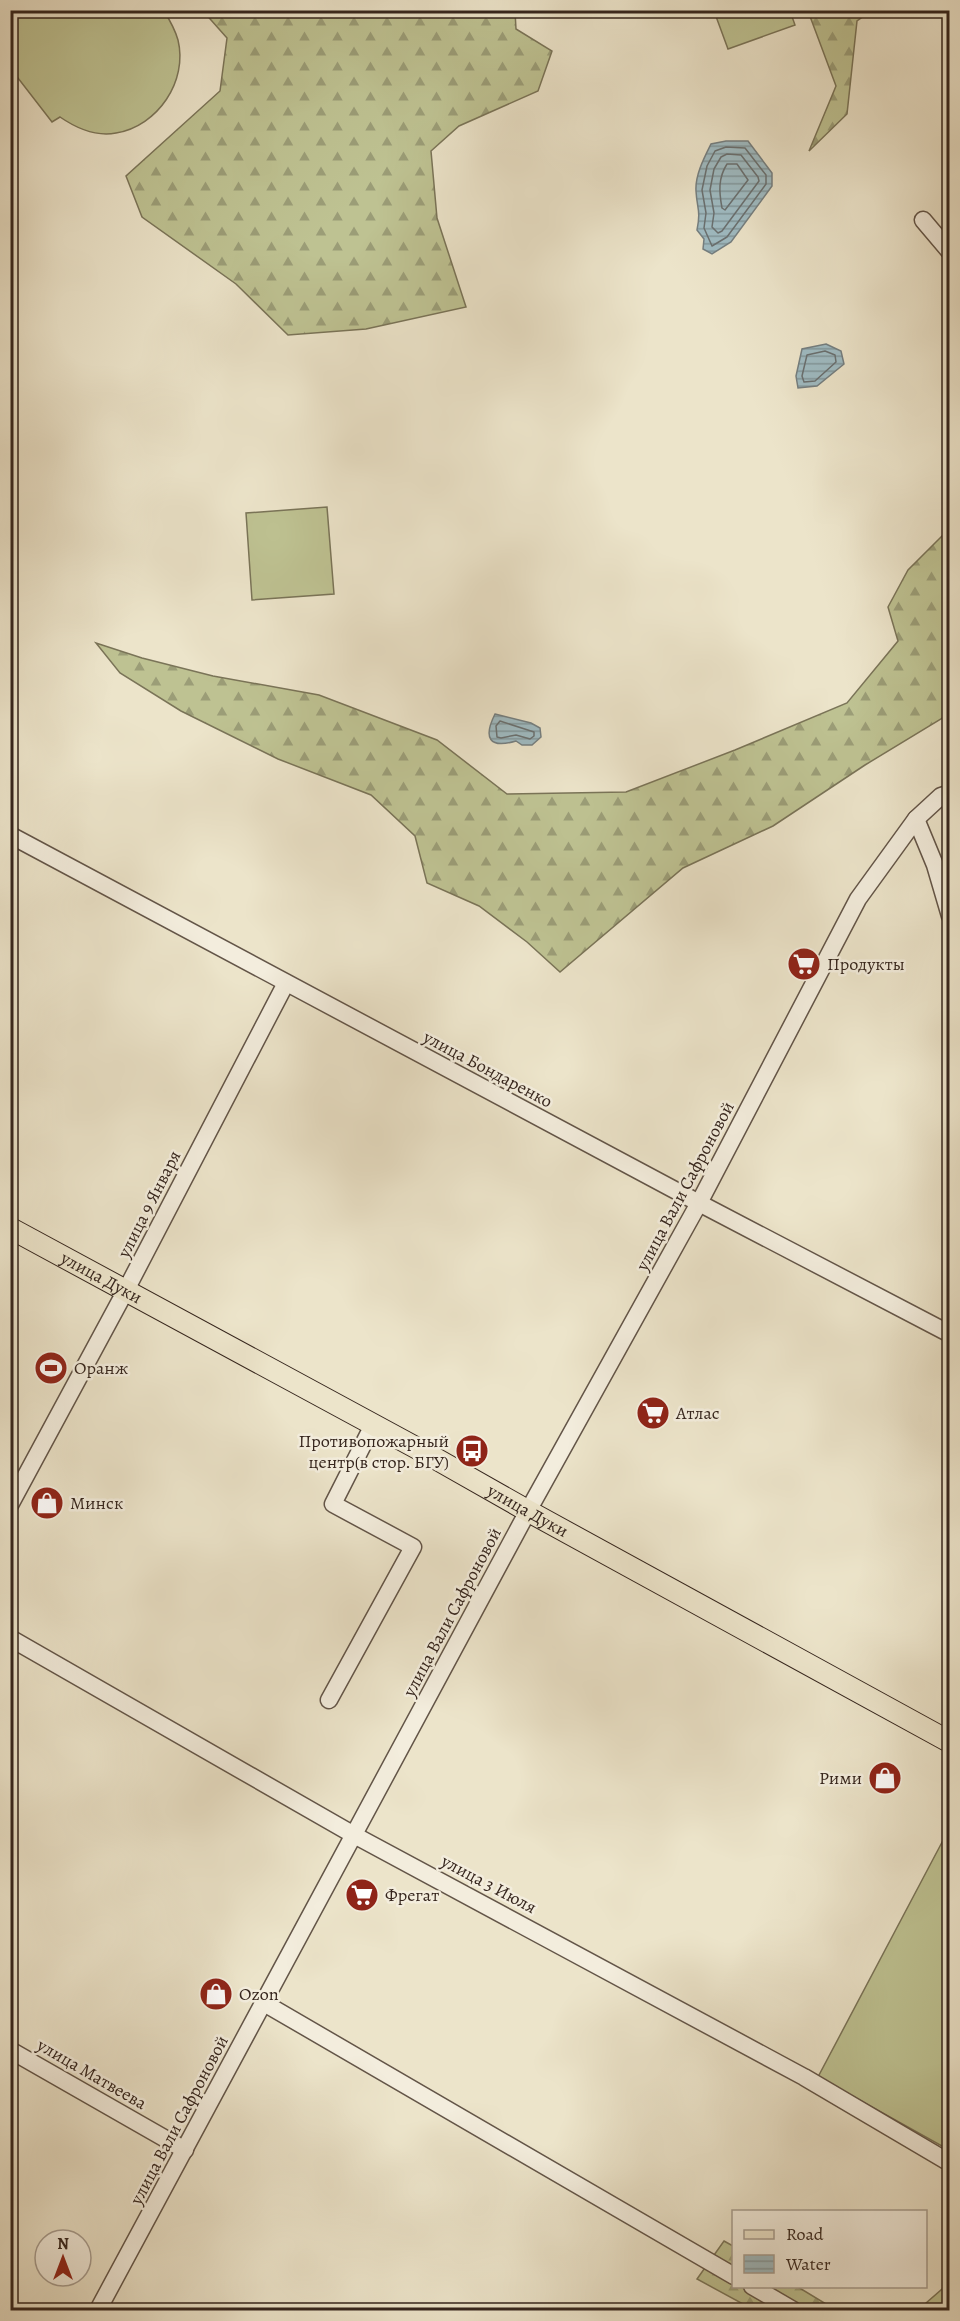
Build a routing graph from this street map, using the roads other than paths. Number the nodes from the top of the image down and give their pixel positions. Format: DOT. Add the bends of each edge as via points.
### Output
graph roads {
  1 [pos="923,220"];
  2 [pos="950,252"];
  3 [pos="950,793"];
  4 [pos="916,819"];
  5 [pos="10,835"];
  6 [pos="950,916"];
  7 [pos="286,983"];
  8 [pos="699,1203"];
  9 [pos="10,1228"];
  10 [pos="126,1290"];
  11 [pos="950,1334"];
  12 [pos="373,1425"];
  13 [pos="10,1505"];
  14 [pos="528,1511"];
  15 [pos="10,1638"];
  16 [pos="329,1700"];
  17 [pos="950,1742"];
  18 [pos="354,1834"];
  19 [pos="264,2002"];
  20 [pos="10,2050"];
  21 [pos="185,2150"];
  22 [pos="950,2163"];
  23 [pos="732,2275"];
  24 [pos="755,2288"];
  25 [pos="98,2310"];
  26 [pos="793,2310"];
  1 -- 2 [label="street"];
  3 -- 4 [label="street, улица Вали Сафроновой" via="941,796"];
  4 -- 6 [label="street"];
  4 -- 8 [label="street, улица Вали Сафроновой" via="858,899"];
  5 -- 7 [label="street, улица Бондаренко"];
  7 -- 8 [label="street, улица Бондаренко"];
  7 -- 10 [label="street, улица 9 Января"];
  8 -- 11 [label="street, улица Бондаренко"];
  8 -- 14 [label="street, улица Вали Сафроновой"];
  9 -- 10 [label="main road, улица Дуки"];
  10 -- 12 [label="main road, улица Дуки"];
  10 -- 13 [label="street, улица 9 Января"];
  12 -- 14 [label="main road, улица Дуки"];
  12 -- 16 [label="street" via="333,1504 412,1547"];
  14 -- 17 [label="main road, улица Дуки"];
  14 -- 18 [label="street, улица Вали Сафроновой"];
  15 -- 18 [label="street, улица 3 Июля"];
  18 -- 19 [label="street, улица Вали Сафроновой"];
  18 -- 22 [label="street, улица 3 Июля" via="804,2077"];
  19 -- 21 [label="street, улица Вали Сафроновой"];
  19 -- 23 [label="street"];
  20 -- 21 [label="street, улица Матвеева"];
  21 -- 25 [label="street, улица Вали Сафроновой"];
  24 -- 26 [label="street"];
}
